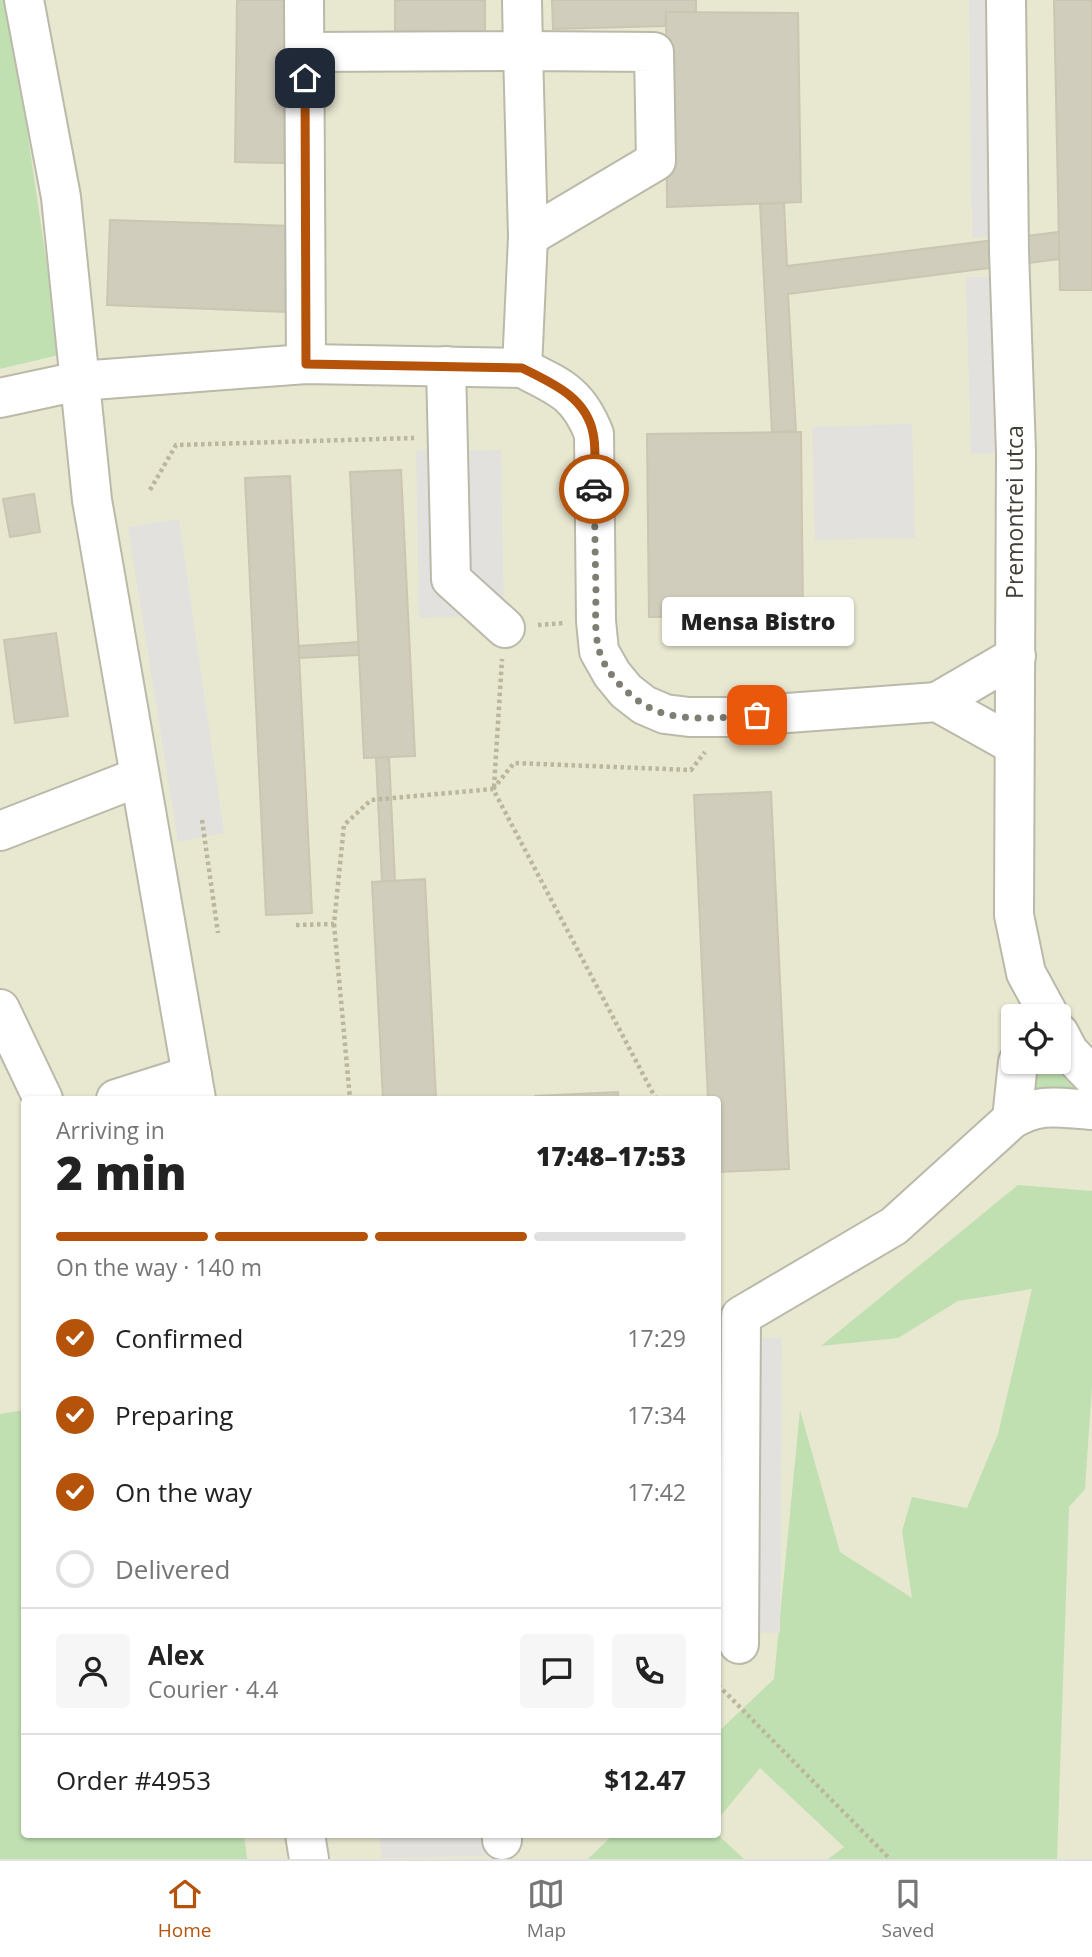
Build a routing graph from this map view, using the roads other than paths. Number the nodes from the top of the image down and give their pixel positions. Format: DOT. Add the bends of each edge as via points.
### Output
graph roads {
  1 [pos="24,0"];
  2 [pos="304,0"];
  3 [pos="523,0"];
  4 [pos="1006,0"];
  5 [pos="523,51"];
  6 [pos="304,52"];
  7 [pos="528,237"];
  8 [pos="306,364"];
  9 [pos="446,366"];
  10 [pos="522,368"];
  11 [pos="79,381"];
  12 [pos="0,398"];
  13 [pos="505,628"];
  14 [pos="1016,656"];
  15 [pos="937,702"];
  16 [pos="1014,745"];
  17 [pos="139,777"];
  18 [pos="0,831"];
  19 [pos="1026,973"];
  20 [pos="1023,1004"];
  21 [pos="1043,1004"];
  22 [pos="0,1009"];
  23 [pos="1071,1054"];
  24 [pos="1017,1074"];
  25 [pos="1092,1076"];
  26 [pos="194,1087"];
  27 [pos="42,1096"];
  28 [pos="136,1096"];
  29 [pos="1092,1110"];
  30 [pos="1012,1119"];
  31 [pos="739,1644"];
  32 [pos="306,1838"];
  33 [pos="309,1859"];
  1 -- 11 [label="street" via="61,197"];
  2 -- 6 [label="street"];
  3 -- 5 [label="street"];
  4 -- 14 [label="street, Premontrei utca"];
  5 -- 6 [label="street"];
  5 -- 7 [label="street"];
  5 -- 7 [label="street" via="654,52 656,161"];
  6 -- 8 [label="street"];
  7 -- 10 [label="street"];
  8 -- 9 [label="street"];
  8 -- 11 [label="street"];
  9 -- 10 [label="street"];
  9 -- 13 [label="street" via="451,579"];
  10 -- 15 [label="street" via="573,398 586,413 594,434 599,651 626,691 664,714 689,717"];
  11 -- 12 [label="street"];
  11 -- 17 [label="street" via="92,500"];
  14 -- 15 [label="street"];
  14 -- 16 [label="street, Premontrei utca"];
  15 -- 16 [label="street"];
  16 -- 19 [label="street, Premontrei utca" via="1014,915"];
  17 -- 18 [label="street"];
  17 -- 26 [label="street"];
  19 -- 20 [label="street"];
  19 -- 21 [label="street, Premontrei utca"];
  22 -- 27 [label="street"];
  23 -- 25 [label="street"];
  24 -- 30 [label="street"];
  26 -- 28 [label="street"];
  29 -- 30 [label="street" via="1042,1107"];
  30 -- 31 [label="street" via="894,1226 741,1316"];
  32 -- 33 [label="street"];
}
